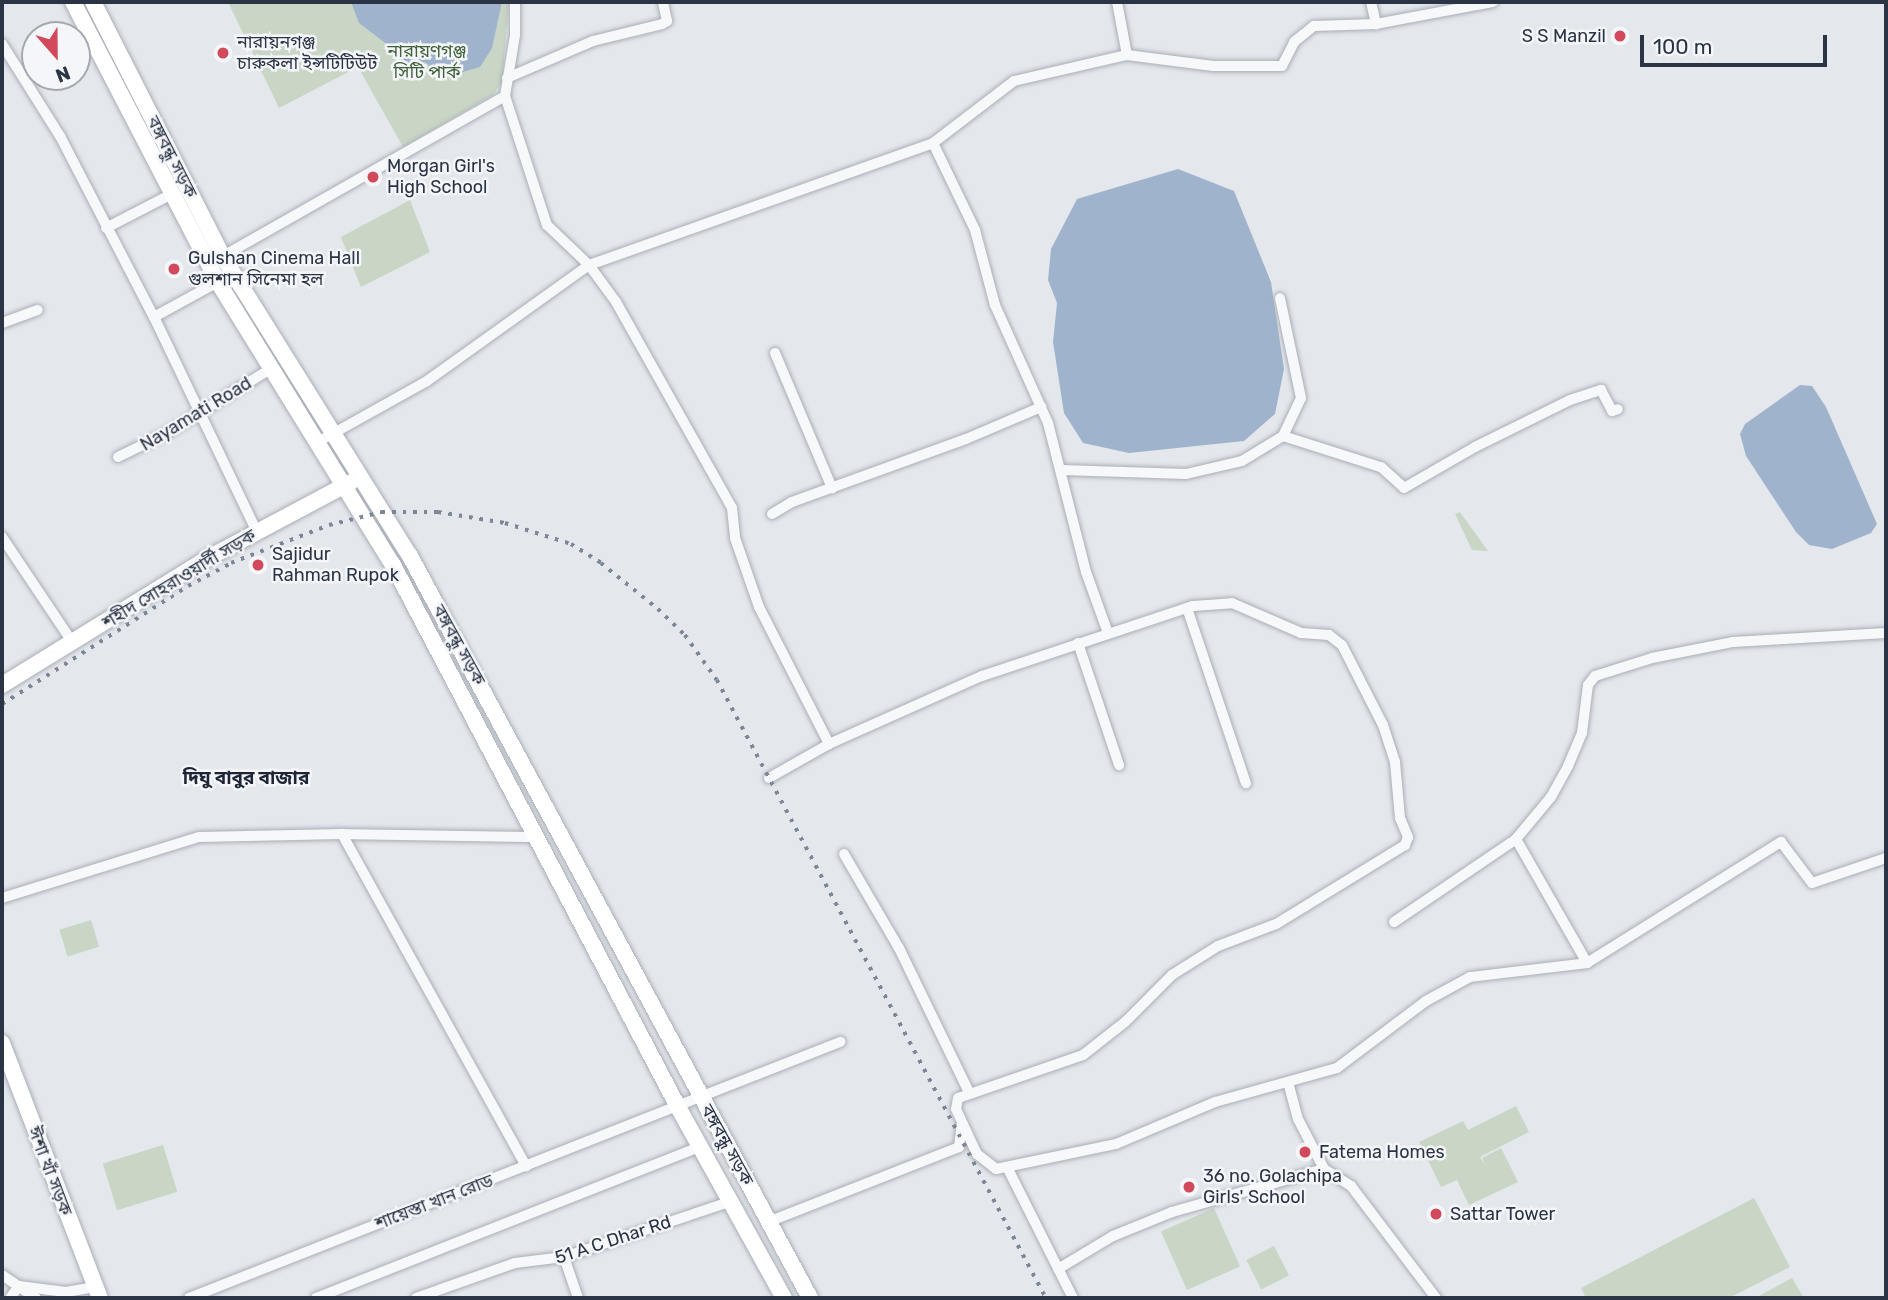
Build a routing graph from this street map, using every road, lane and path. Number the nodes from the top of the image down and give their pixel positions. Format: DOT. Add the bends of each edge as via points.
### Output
graph roads {
  1 [pos="73,2"];
  2 [pos="93,2"];
  3 [pos="515,2"];
  4 [pos="663,2"];
  5 [pos="1117,2"];
  6 [pos="1371,2"];
  7 [pos="1493,2"];
  8 [pos="1376,24"];
  9 [pos="2,44"];
  10 [pos="1127,55"];
  11 [pos="507,78"];
  12 [pos="505,96"];
  13 [pos="933,143"];
  14 [pos="172,194"];
  15 [pos="106,229"];
  16 [pos="216,261"];
  17 [pos="589,265"];
  18 [pos="218,282"];
  19 [pos="1280,298"];
  20 [pos="38,310"];
  21 [pos="154,317"];
  22 [pos="2,323"];
  23 [pos="775,353"];
  24 [pos="272,369"];
  25 [pos="1041,407"];
  26 [pos="1618,409"];
  27 [pos="196,412"];
  28 [pos="333,434"];
  29 [pos="1283,436"];
  30 [pos="316,443"];
  31 [pos="118,457"];
  32 [pos="1062,470"];
  33 [pos="360,477"];
  34 [pos="343,486"];
  35 [pos="832,488"];
  36 [pos="772,514"];
  37 [pos="257,533"];
  38 [pos="2,537"];
  39 [pos="1187,608"];
  40 [pos="1886,632"];
  41 [pos="1108,633"];
  42 [pos="73,643"];
  43 [pos="1077,643"];
  44 [pos="2,685"];
  45 [pos="829,744"];
  46 [pos="1119,765"];
  47 [pos="769,778"];
  48 [pos="1245,783"];
  49 [pos="342,834"];
  50 [pos="538,837"];
  51 [pos="1516,839"];
  52 [pos="844,854"];
  53 [pos="1886,858"];
  54 [pos="2,898"];
  55 [pos="1394,922"];
  56 [pos="1587,963"];
  57 [pos="841,1042"];
  58 [pos="2,1043"];
  59 [pos="1288,1082"];
  60 [pos="970,1094"];
  61 [pos="701,1098"];
  62 [pos="678,1107"];
  63 [pos="962,1122"];
  64 [pos="699,1147"];
  65 [pos="526,1166"];
  66 [pos="1007,1167"];
  67 [pos="1324,1169"];
  68 [pos="729,1202"];
  69 [pos="768,1222"];
  70 [pos="564,1257"];
  71 [pos="1058,1269"];
  72 [pos="2,1275"];
  73 [pos="19,1286"];
  74 [pos="97,1293"];
  75 [pos="10,1298"];
  76 [pos="36,1298"];
  77 [pos="189,1298"];
  78 [pos="316,1298"];
  79 [pos="416,1298"];
  80 [pos="578,1298"];
  81 [pos="784,1298"];
  82 [pos="810,1298"];
  83 [pos="1073,1298"];
  84 [pos="1436,1298"];
  1 -- 14 [label="main road, বঙ্গবন্ধু সড়ক"];
  2 -- 16 [label="main road, বঙ্গবন্ধু সড়ক"];
  3 -- 11 [label="street"];
  4 -- 11 [label="street" via="667,21 662,24 593,41"];
  5 -- 10 [label="street"];
  6 -- 8 [label="street"];
  7 -- 8 [label="street"];
  8 -- 10 [label="street" via="1314,26 1294,42 1282,66 1213,66"];
  9 -- 15 [label="street" via="60,136"];
  10 -- 13 [label="street" via="1014,81"];
  11 -- 12 [label="street"];
  12 -- 16 [label="street"];
  12 -- 17 [label="street" via="547,225"];
  13 -- 17 [label="street"];
  13 -- 25 [label="street" via="975,230 995,305"];
  14 -- 15 [label="street"];
  14 -- 16 [label="main road, বঙ্গবন্ধু সড়ক"];
  15 -- 21 [label="street"];
  16 -- 18 [label="main road, বঙ্গবন্ধু সড়ক"];
  16 -- 28 [label="main road, বঙ্গবন্ধু সড়ক"];
  17 -- 28 [label="street" via="427,381"];
  17 -- 45 [label="street" via="651,360 666,398 732,508 737,522 735,538 759,607"];
  18 -- 21 [label="street"];
  18 -- 24 [label="main road, বঙ্গবন্ধু সড়ক"];
  19 -- 29 [label="street" via="1301,398"];
  20 -- 22 [label="street"];
  21 -- 27 [label="street"];
  23 -- 35 [label="street"];
  24 -- 27 [label="street, Nayamati Road"];
  24 -- 30 [label="main road, বঙ্গবন্ধু সড়ক"];
  25 -- 32 [label="street"];
  25 -- 35 [label="street"];
  26 -- 29 [label="street" via="1612,411 1601,390 1570,400 1404,488 1381,467"];
  27 -- 31 [label="street, Nayamati Road" via="167,433"];
  27 -- 37 [label="street"];
  28 -- 30 [label="street"];
  28 -- 33 [label="main road, বঙ্গবন্ধু সড়ক"];
  29 -- 32 [label="street" via="1242,461 1186,474"];
  30 -- 34 [label="main road, বঙ্গবন্ধু সড়ক"];
  32 -- 41 [label="street" via="1086,572"];
  33 -- 34 [label="main road, শহীদ সোহরাওয়ার্দী সড়ক"];
  33 -- 61 [label="main road, বঙ্গবন্ধু সড়ক" via="423,579"];
  34 -- 37 [label="main road, শহীদ সোহরাওয়ার্দী সড়ক"];
  34 -- 50 [label="main road, বঙ্গবন্ধু সড়ক" via="393,565"];
  35 -- 36 [label="street"];
  37 -- 42 [label="main road, শহীদ সোহরাওয়ার্দী সড়ক"];
  38 -- 42 [label="street"];
  39 -- 41 [label="street"];
  39 -- 48 [label="street"];
  39 -- 60 [label="street" via="1232,603 1301,633 1329,635 1342,645 1383,725 1395,762 1400,818 1408,837 1405,845 1276,924 1218,946 1172,975 1125,1022 1083,1055"];
  40 -- 51 [label="street" via="1733,642 1653,657 1595,676 1588,685 1582,733 1568,766 1551,797"];
  41 -- 43 [label="street"];
  42 -- 44 [label="main road, শহীদ সোহরাওয়ার্দী সড়ক"];
  43 -- 45 [label="street" via="982,676"];
  43 -- 46 [label="street"];
  45 -- 47 [label="street"];
  49 -- 50 [label="street"];
  49 -- 54 [label="street" via="199,837"];
  49 -- 65 [label="street"];
  50 -- 62 [label="main road, বঙ্গবন্ধু সড়ক"];
  51 -- 55 [label="street"];
  51 -- 56 [label="street"];
  52 -- 60 [label="street" via="899,947"];
  53 -- 56 [label="street" via="1812,883 1781,842"];
  56 -- 59 [label="street" via="1470,977 1426,1001 1337,1068"];
  57 -- 61 [label="street, শায়েস্তা খান রোড"];
  58 -- 74 [label="main road, ঈশা খাঁ সড়ক"];
  59 -- 66 [label="street" via="1215,1102 1116,1144"];
  59 -- 67 [label="street" via="1298,1119"];
  60 -- 63 [label="street" via="954,1103"];
  61 -- 62 [label="street, শায়েস্তা খান রোড"];
  61 -- 69 [label="main road, বঙ্গবন্ধু সড়ক"];
  62 -- 64 [label="main road, বঙ্গবন্ধু সড়ক"];
  62 -- 65 [label="street, শায়েস্তা খান রোড"];
  63 -- 66 [label="street" via="977,1154 996,1169"];
  63 -- 69 [label="street" via="959,1147"];
  64 -- 68 [label="main road, বঙ্গবন্ধু সড়ক"];
  64 -- 78 [label="street"];
  65 -- 77 [label="street, শায়েস্তা খান রোড"];
  66 -- 71 [label="street"];
  67 -- 71 [label="street" via="1172,1212 1112,1237"];
  67 -- 84 [label="street" via="1351,1186"];
  68 -- 70 [label="street, 51 A C Dhar Rd"];
  68 -- 81 [label="main road, বঙ্গবন্ধু সড়ক"];
  69 -- 82 [label="main road, বঙ্গবন্ধু সড়ক"];
  70 -- 79 [label="street, 51 A C Dhar Rd" via="515,1263"];
  70 -- 80 [label="street"];
  71 -- 83 [label="street"];
  72 -- 73 [label="street"];
  73 -- 74 [label="street"];
  73 -- 75 [label="street"];
  73 -- 76 [label="street"];
}
